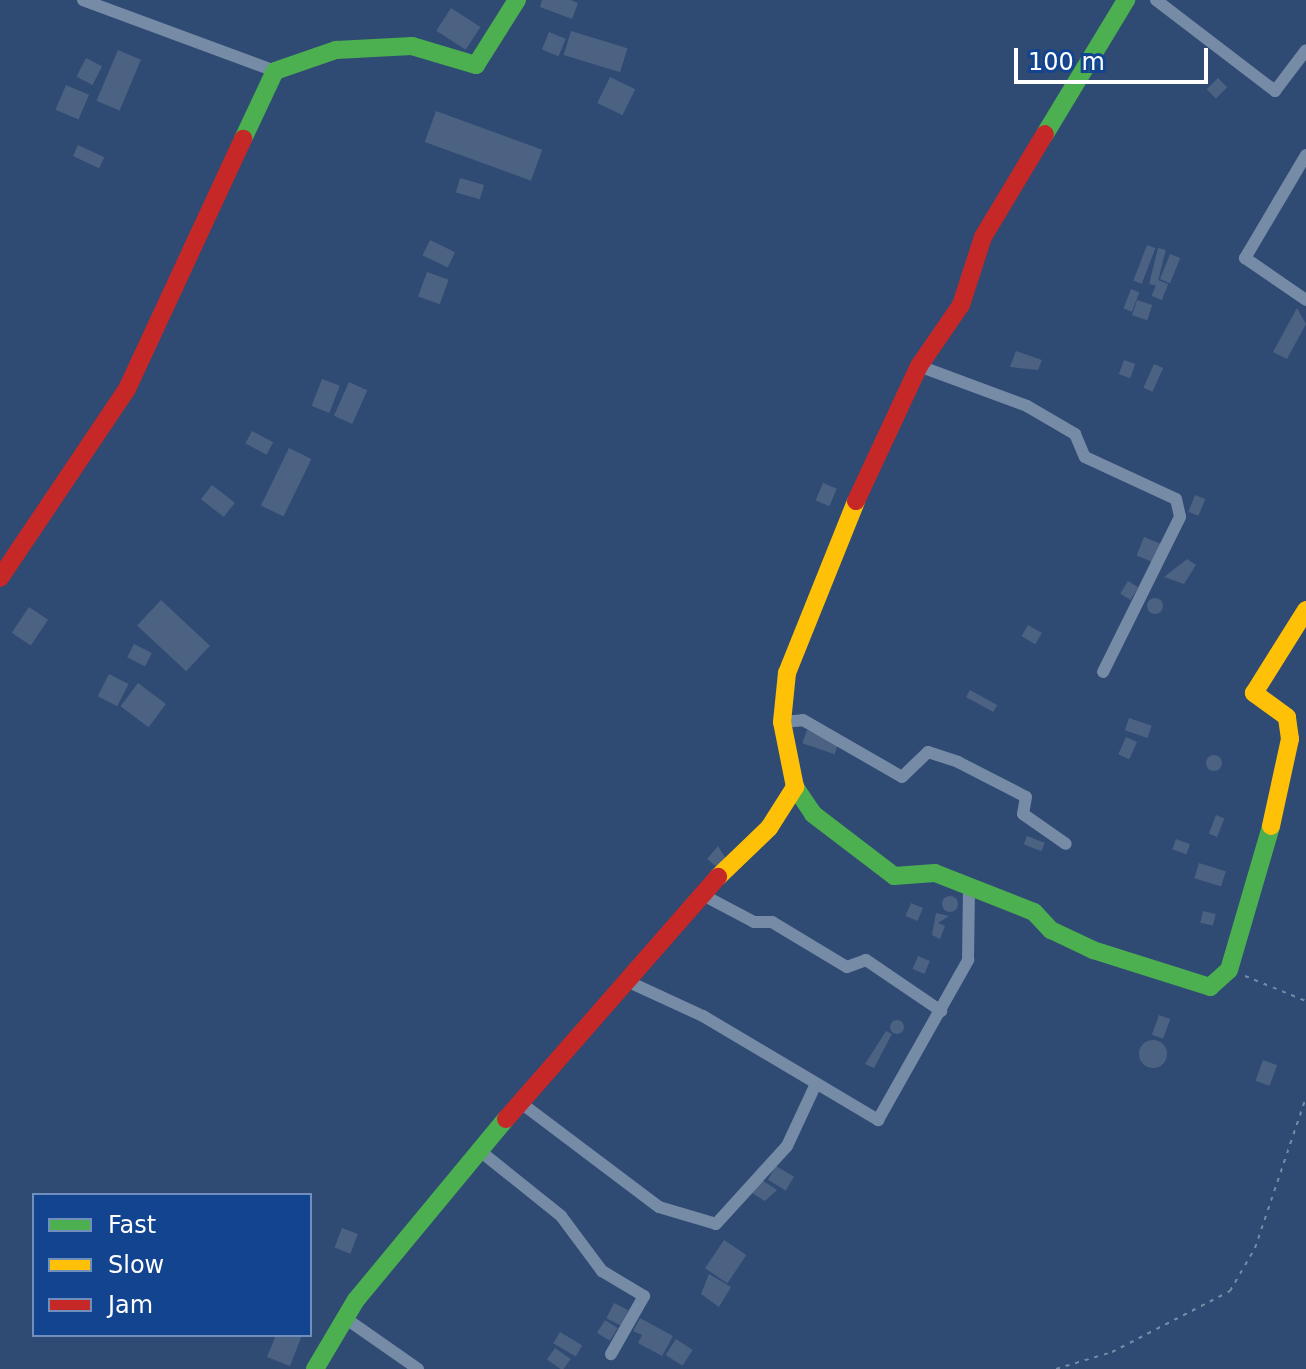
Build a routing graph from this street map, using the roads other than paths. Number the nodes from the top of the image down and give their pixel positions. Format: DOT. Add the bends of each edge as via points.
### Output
graph roads {
  1 [pos="83,0"];
  2 [pos="517,0"];
  3 [pos="1126,0"];
  4 [pos="1156,0"];
  5 [pos="1303,57"];
  6 [pos="275,71"];
  7 [pos="1306,155"];
  8 [pos="1306,300"];
  9 [pos="919,366"];
  10 [pos="0,578"];
  11 [pos="1306,610"];
  12 [pos="1103,672"];
  13 [pos="782,722"];
  14 [pos="795,787"];
  15 [pos="1066,844"];
  16 [pos="969,890"];
  17 [pos="701,894"];
  18 [pos="629,982"];
  19 [pos="941,1011"];
  20 [pos="814,1088"];
  21 [pos="521,1103"];
  22 [pos="480,1151"];
  23 [pos="345,1318"];
  24 [pos="611,1354"];
  25 [pos="315,1369"];
  26 [pos="418,1369"];
  1 -- 6 [label="street"];
  2 -- 6 [label="street" via="476,65 412,46 336,50"];
  3 -- 9 [label="street" via="983,237 961,305"];
  4 -- 5 [label="street" via="1275,91"];
  6 -- 10 [label="street" via="127,389"];
  7 -- 8 [label="street" via="1245,258"];
  9 -- 12 [label="street" via="1027,406 1075,434 1085,457 1176,499 1180,517"];
  9 -- 13 [label="street" via="821,578 787,673"];
  11 -- 16 [label="street" via="1254,693 1287,717 1290,739 1254,903 1229,970 1210,987 1093,950 1051,930 1034,912"];
  13 -- 14 [label="street"];
  13 -- 15 [label="street" via="803,720 902,777 928,752 958,762 1026,797 1023,814"];
  14 -- 16 [label="street" via="813,814 894,876 935,873"];
  14 -- 17 [label="street" via="769,828"];
  16 -- 19 [label="street" via="968,960"];
  17 -- 18 [label="street"];
  17 -- 19 [label="street" via="754,922 772,922 847,967 866,960"];
  18 -- 20 [label="street" via="703,1016"];
  18 -- 21 [label="street"];
  19 -- 20 [label="street" via="878,1120"];
  20 -- 21 [label="street" via="787,1146 716,1224 659,1207"];
  21 -- 22 [label="street"];
  22 -- 23 [label="street"];
  22 -- 24 [label="street" via="561,1216 602,1271 644,1296"];
  23 -- 25 [label="street"];
  23 -- 26 [label="street"];
}
